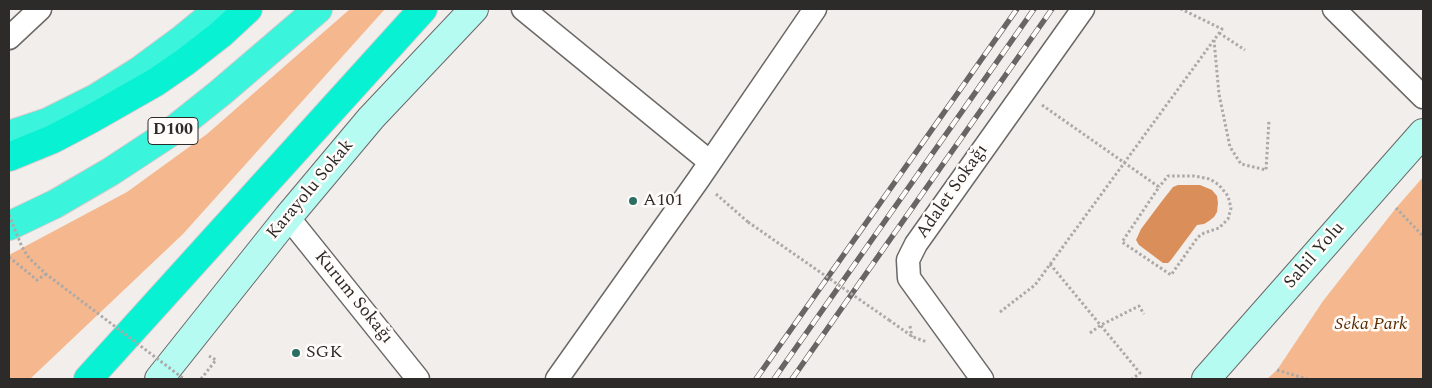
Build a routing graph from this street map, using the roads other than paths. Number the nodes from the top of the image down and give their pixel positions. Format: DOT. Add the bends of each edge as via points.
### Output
graph roads {
  1 [pos="40,9"];
  2 [pos="219,9"];
  3 [pos="248,9"];
  4 [pos="318,9"];
  5 [pos="423,9"];
  6 [pos="474,9"];
  7 [pos="523,9"];
  8 [pos="815,9"];
  9 [pos="1083,9"];
  10 [pos="1334,9"];
  11 [pos="9,38"];
  12 [pos="1423,97"];
  13 [pos="1423,133"];
  14 [pos="9,135"];
  15 [pos="9,157"];
  16 [pos="710,162"];
  17 [pos="288,217"];
  18 [pos="9,226"];
  19 [pos="88,379"];
  20 [pos="159,379"];
  21 [pos="418,379"];
  22 [pos="557,379"];
  23 [pos="982,379"];
  24 [pos="1206,379"];
  1 -- 11 [label="street"];
  2 -- 14 [label="highway" via="139,71 96,98 48,122"];
  3 -- 15 [label="highway" via="221,34 156,82 91,119"];
  4 -- 18 [label="highway, D100" via="171,132 55,204"];
  5 -- 19 [label="highway"];
  6 -- 17 [label="main road, Karayolu Sokak" via="371,118"];
  7 -- 16 [label="street"];
  8 -- 16 [label="street"];
  9 -- 23 [label="street, Adalet Sokağı" via="908,260 909,278"];
  10 -- 12 [label="street"];
  13 -- 24 [label="main road, Sahil Yolu"];
  16 -- 22 [label="street"];
  17 -- 20 [label="main road, Karayolu Sokak"];
  17 -- 21 [label="street, Kurum Sokağı"];
}
